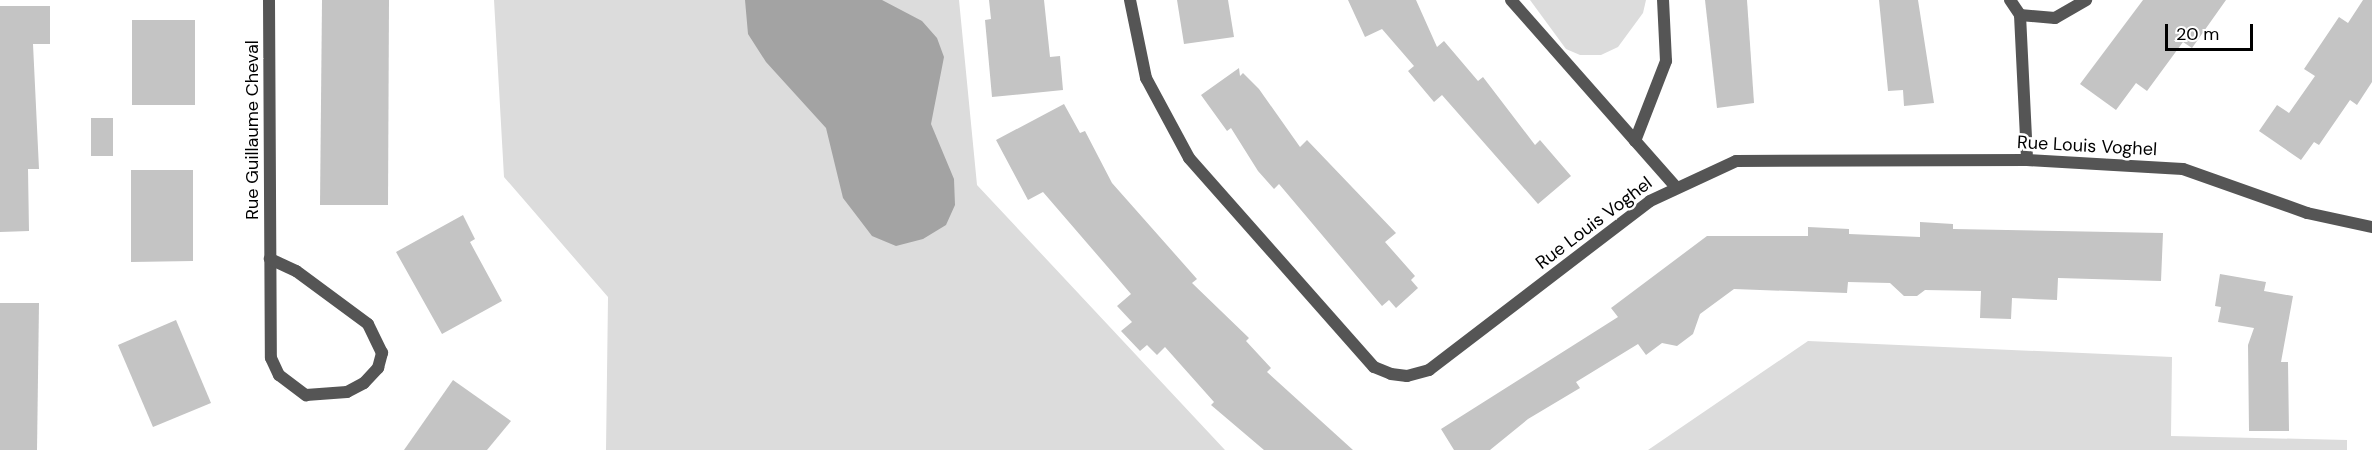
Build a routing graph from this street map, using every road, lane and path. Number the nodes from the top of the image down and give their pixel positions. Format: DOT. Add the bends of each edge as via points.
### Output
graph roads {
  1 [pos="269,0"];
  2 [pos="1130,0"];
  3 [pos="1511,0"];
  4 [pos="1663,0"];
  5 [pos="2010,0"];
  6 [pos="2086,0"];
  7 [pos="2020,15"];
  8 [pos="1635,141"];
  9 [pos="2027,160"];
  10 [pos="1675,186"];
  11 [pos="2372,227"];
  12 [pos="270,259"];
  1 -- 12 [label="street, Rue Guillaume Cheval"];
  2 -- 10 [label="street, Rue Louis Voghel" via="1146,78 1189,158 1374,367 1391,374 1407,376 1428,370"];
  3 -- 8 [label="street"];
  4 -- 8 [label="street" via="1665,61"];
  5 -- 7 [label="street"];
  6 -- 7 [label="street" via="2055,18"];
  7 -- 9 [label="street"];
  8 -- 10 [label="street"];
  9 -- 10 [label="street, Rue Louis Voghel" via="1736,161"];
  9 -- 11 [label="street, Rue Louis Voghel" via="2183,169 2307,213"];
  12 -- 12 [label="street, Rue Guillaume Cheval" via="271,358 279,375 290,387 321,397 364,383 378,368 382,353 368,324 305,277"];
}
